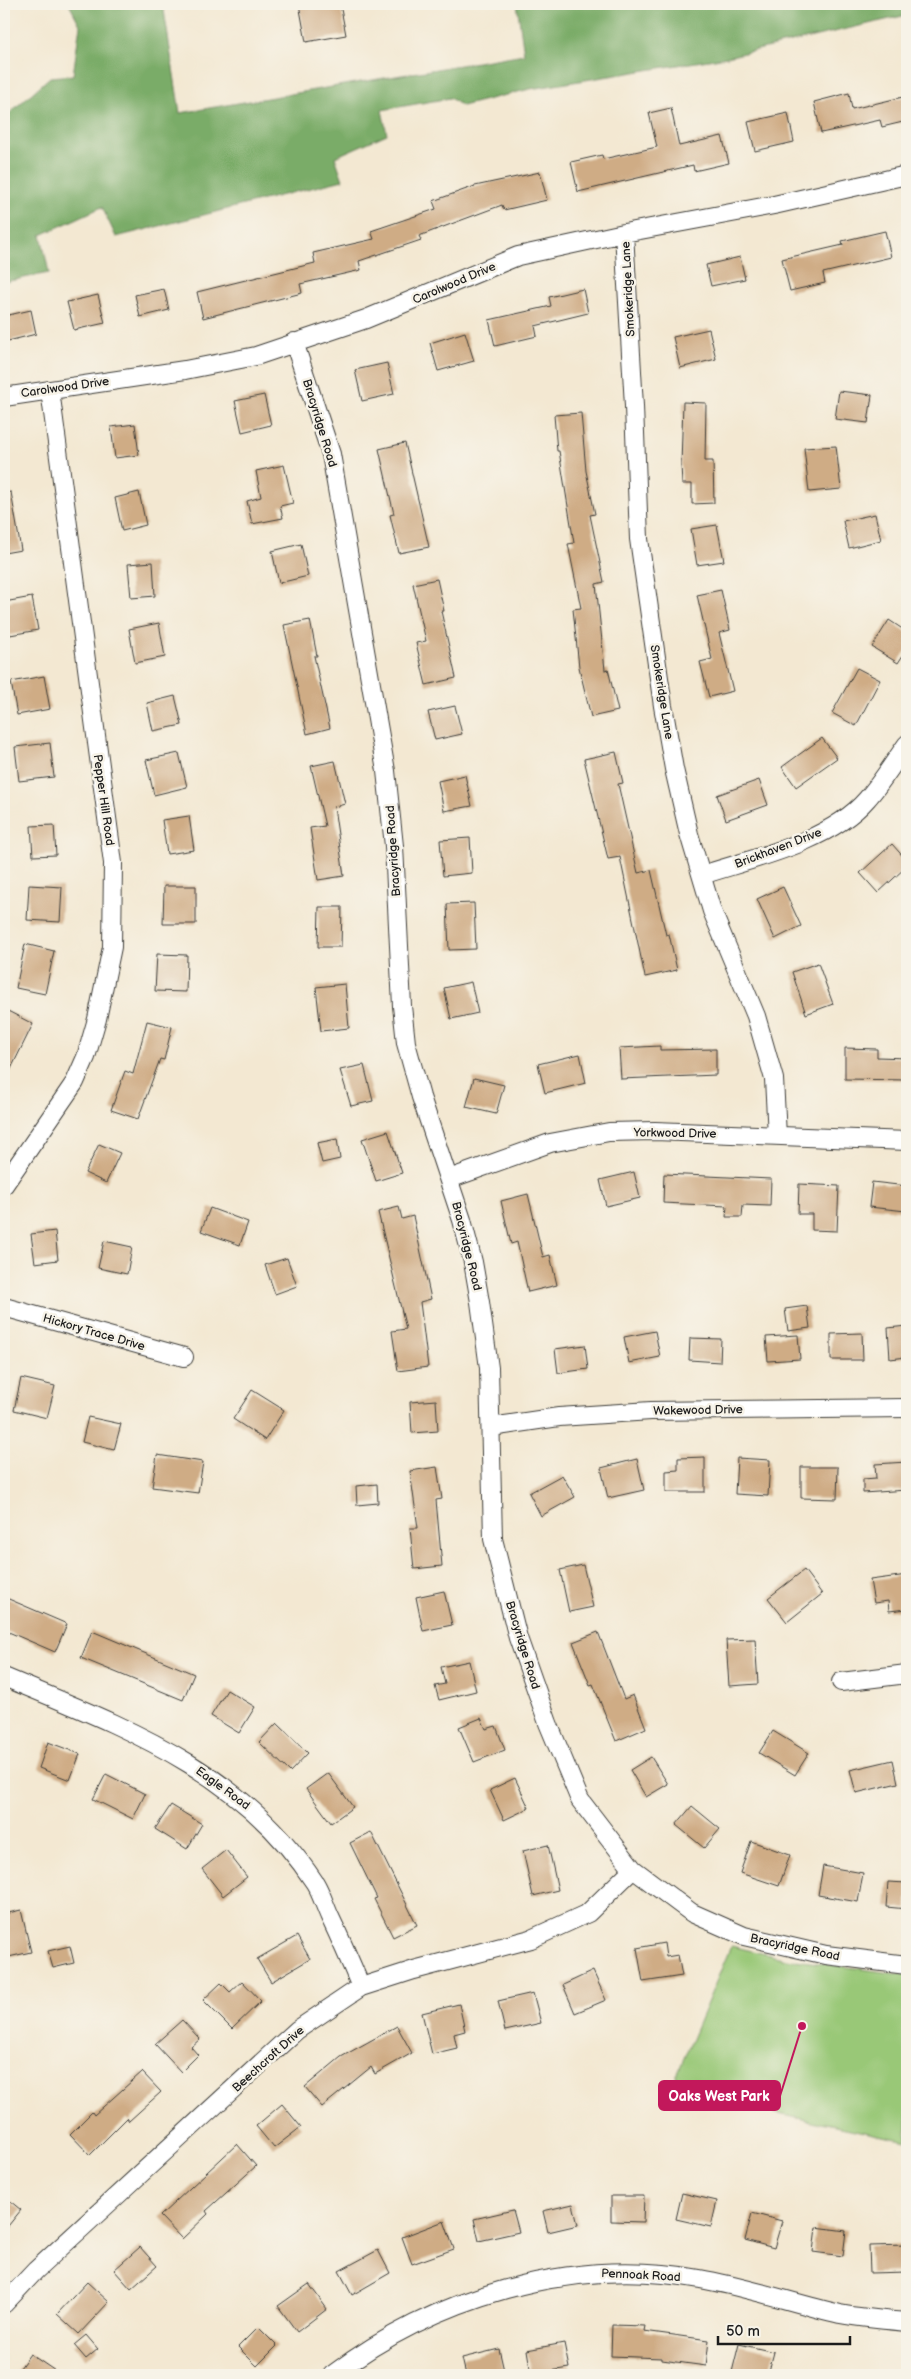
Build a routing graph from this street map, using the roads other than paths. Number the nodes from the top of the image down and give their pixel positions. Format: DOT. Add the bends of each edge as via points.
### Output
graph roads {
  1 [pos="907,175"];
  2 [pos="624,232"];
  3 [pos="294,342"];
  4 [pos="50,390"];
  5 [pos="4,397"];
  6 [pos="907,744"];
  7 [pos="702,875"];
  8 [pos="778,1136"];
  9 [pos="907,1141"];
  10 [pos="449,1179"];
  11 [pos="4,1185"];
  12 [pos="4,1307"];
  13 [pos="184,1357"];
  14 [pos="907,1408"];
  15 [pos="491,1427"];
  16 [pos="907,1674"];
  17 [pos="4,1677"];
  18 [pos="841,1682"];
  19 [pos="633,1869"];
  20 [pos="907,1965"];
  21 [pos="362,1986"];
  22 [pos="4,2304"];
  23 [pos="907,2322"];
  24 [pos="332,2375"];
  1 -- 2 [label="street, Carolwood Drive" via="774,205"];
  2 -- 3 [label="street, Carolwood Drive" via="518,256 366,320"];
  2 -- 7 [label="street, Smokeridge Lane" via="639,539 674,769"];
  3 -- 4 [label="street, Carolwood Drive" via="256,356 221,363"];
  3 -- 10 [label="street, Bracyridge Road" via="331,454 386,771 406,1043"];
  4 -- 5 [label="street, Carolwood Drive"];
  4 -- 11 [label="street, Pepper Hill Road" via="113,863 112,947 97,1018 75,1082"];
  6 -- 7 [label="street, Brickhaven Drive" via="866,800 836,826 792,845"];
  7 -- 8 [label="street, Smokeridge Lane" via="712,911 756,1016 774,1079"];
  8 -- 9 [label="street, Yorkwood Drive"];
  8 -- 10 [label="street, Yorkwood Drive" via="609,1132 550,1144"];
  10 -- 15 [label="street, Bracyridge Road" via="479,1294 489,1368"];
  12 -- 13 [label="street, Hickory Trace Drive"];
  14 -- 15 [label="street, Wakewood Drive" via="650,1411 559,1417"];
  15 -- 19 [label="street, Bracyridge Road" via="493,1539 518,1638 580,1800"];
  16 -- 18 [label="street"];
  17 -- 21 [label="street, Eagle Road" via="120,1726 187,1762 240,1797 277,1833 315,1884"];
  19 -- 20 [label="street, Bracyridge Road" via="692,1912 744,1936 826,1955"];
  19 -- 21 [label="street, Beechcroft Drive" via="588,1913 531,1939"];
  21 -- 22 [label="street, Beechcroft Drive" via="298,2030 36,2270"];
  23 -- 24 [label="street, Pennoak Road" via="841,2314 699,2278 596,2273 467,2300 404,2328"];
}
